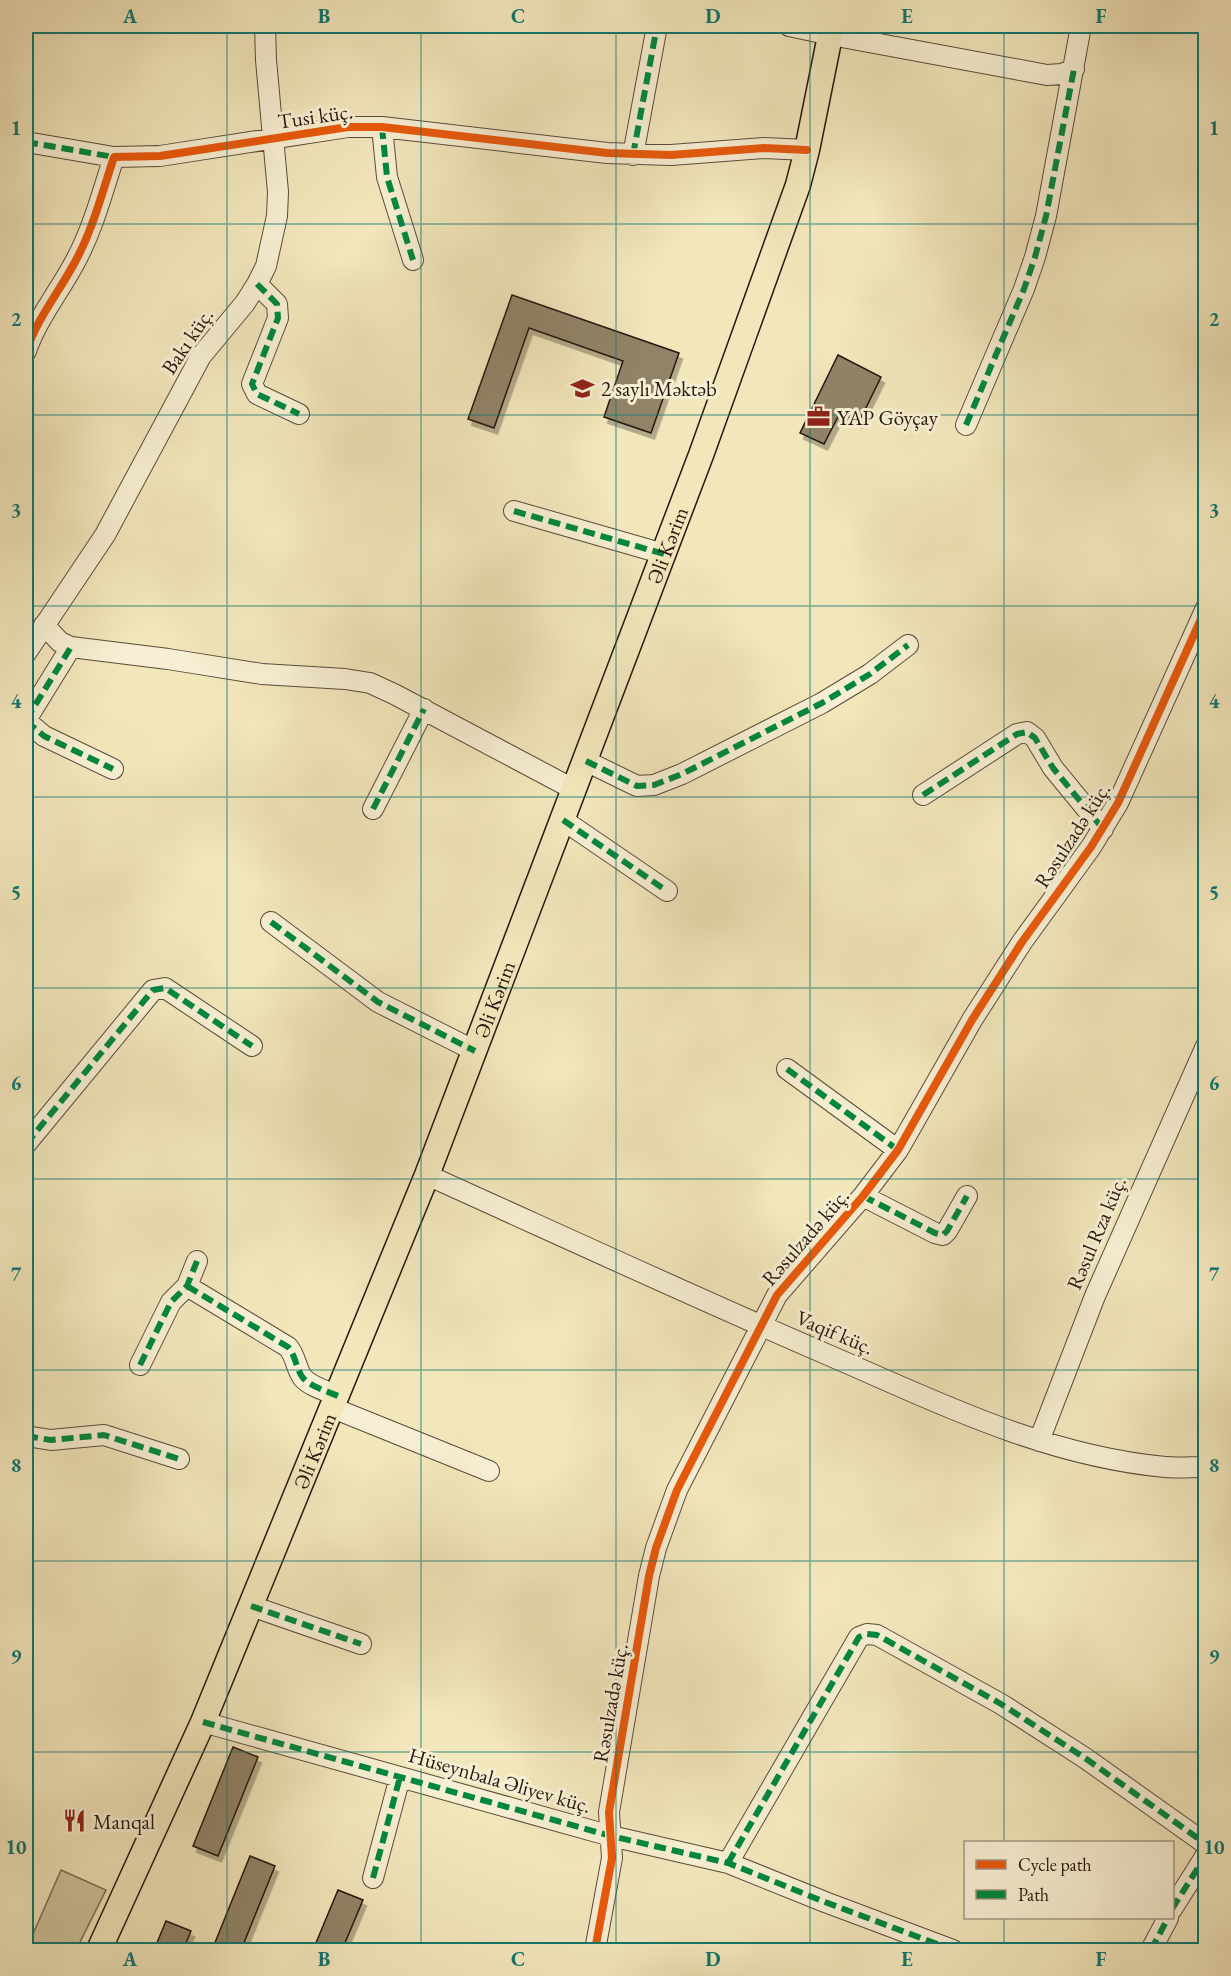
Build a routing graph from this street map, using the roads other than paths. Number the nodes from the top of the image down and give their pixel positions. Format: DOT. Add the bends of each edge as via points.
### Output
graph roads {
  1 [pos="265,26"];
  2 [pos="657,26"];
  3 [pos="789,26"];
  4 [pos="1081,26"];
  5 [pos="832,30"];
  6 [pos="1074,69"];
  7 [pos="382,127"];
  8 [pos="274,140"];
  9 [pos="26,142"];
  10 [pos="807,150"];
  11 [pos="633,154"];
  12 [pos="114,158"];
  13 [pos="413,260"];
  14 [pos="258,284"];
  15 [pos="26,351"];
  16 [pos="299,414"];
  17 [pos="966,425"];
  18 [pos="514,510"];
  19 [pos="664,554"];
  20 [pos="1206,608"];
  21 [pos="45,625"];
  22 [pos="908,645"];
  23 [pos="71,647"];
  24 [pos="26,653"];
  25 [pos="424,709"];
  26 [pos="26,720"];
  27 [pos="586,761"];
  28 [pos="113,768"];
  29 [pos="574,790"];
  30 [pos="923,795"];
  31 [pos="373,809"];
  32 [pos="563,820"];
  33 [pos="1103,829"];
  34 [pos="668,891"];
  35 [pos="271,922"];
  36 [pos="252,1046"];
  37 [pos="1206,1046"];
  38 [pos="475,1051"];
  39 [pos="787,1069"];
  40 [pos="26,1144"];
  41 [pos="898,1150"];
  42 [pos="427,1175"];
  43 [pos="863,1196"];
  44 [pos="967,1196"];
  45 [pos="197,1261"];
  46 [pos="187,1286"];
  47 [pos="761,1326"];
  48 [pos="140,1365"];
  49 [pos="335,1402"];
  50 [pos="26,1436"];
  51 [pos="1039,1441"];
  52 [pos="179,1459"];
  53 [pos="1206,1467"];
  54 [pos="489,1471"];
  55 [pos="251,1606"];
  56 [pos="362,1644"];
  57 [pos="203,1722"];
  58 [pos="399,1777"];
  59 [pos="611,1836"];
  60 [pos="1206,1844"];
  61 [pos="1206,1855"];
  62 [pos="728,1863"];
  63 [pos="373,1878"];
  64 [pos="1174,1907"];
  65 [pos="1167,1919"];
  66 [pos="99,1950"];
  67 [pos="596,1950"];
  68 [pos="952,1950"];
  69 [pos="1150,1950"];
  1 -- 8 [label="street, Bakı küç."];
  2 -- 11 [label="street"];
  3 -- 5 [label="street"];
  4 -- 6 [label="street"];
  5 -- 6 [label="street" via="1047,75"];
  5 -- 10 [label="main road, Əli Kərim"];
  6 -- 17 [label="street" via="1035,257"];
  7 -- 8 [label="street, Tusi küç." via="313,131"];
  7 -- 11 [label="street, Tusi küç."];
  7 -- 13 [label="street" via="387,177"];
  8 -- 12 [label="street, Tusi küç." via="160,156"];
  8 -- 14 [label="street, Bakı küç." via="277,216"];
  9 -- 12 [label="street, Tusi küç."];
  10 -- 11 [label="street, Tusi küç."];
  10 -- 19 [label="main road, Əli Kərim" via="798,185"];
  12 -- 15 [label="street" via="90,232 31,335"];
  14 -- 16 [label="street" via="277,304 278,318 252,384 257,394"];
  14 -- 21 [label="street, Bakı küç." via="201,356 105,535"];
  18 -- 19 [label="street"];
  19 -- 27 [label="main road, Əli Kərim"];
  20 -- 33 [label="street, Rəsulzadə küç."];
  21 -- 23 [label="street" via="60,642"];
  21 -- 24 [label="street, Bakı küç."];
  22 -- 27 [label="street" via="822,703 654,785 637,786"];
  23 -- 25 [label="street" via="262,674 370,683"];
  23 -- 26 [label="street"];
  25 -- 29 [label="street"];
  25 -- 31 [label="street"];
  26 -- 28 [label="street" via="45,736"];
  27 -- 29 [label="main road, Əli Kərim"];
  29 -- 32 [label="main road, Əli Kərim"];
  30 -- 33 [label="street" via="1017,734 1028,732"];
  32 -- 34 [label="street"];
  32 -- 38 [label="main road, Əli Kərim"];
  33 -- 41 [label="street, Rəsulzadə küç." via="1016,951"];
  35 -- 38 [label="street" via="378,1002"];
  36 -- 40 [label="street" via="165,988 153,990"];
  37 -- 51 [label="street, Rəsul Rza küç." via="1095,1296"];
  38 -- 42 [label="main road, Əli Kərim"];
  39 -- 41 [label="street"];
  41 -- 43 [label="street, Rəsulzadə küç."];
  42 -- 47 [label="street, Vaqif küç."];
  42 -- 49 [label="main road, Əli Kərim"];
  43 -- 44 [label="street" via="943,1235"];
  43 -- 47 [label="street, Rəsulzadə küç." via="777,1295"];
  45 -- 46 [label="street"];
  46 -- 48 [label="street" via="171,1302"];
  46 -- 49 [label="street" via="288,1347 303,1377"];
  47 -- 51 [label="street, Vaqif küç." via="982,1421"];
  47 -- 59 [label="street, Rəsulzadə küç." via="677,1491 656,1548 609,1812"];
  49 -- 54 [label="street"];
  49 -- 55 [label="main road, Əli Kərim"];
  50 -- 52 [label="street" via="51,1440 104,1435"];
  51 -- 53 [label="street, Vaqif küç." via="1105,1458 1165,1467"];
  55 -- 56 [label="street"];
  55 -- 57 [label="main road, Əli Kərim"];
  57 -- 58 [label="street, Hüseynbala Əliyev küç."];
  57 -- 66 [label="main road, Əli Kərim"];
  58 -- 59 [label="street, Hüseynbala Əliyev küç."];
  58 -- 63 [label="street"];
  59 -- 62 [label="street, Hüseynbala Əliyev küç."];
  59 -- 67 [label="street, Rəsulzadə küç." via="612,1858"];
  60 -- 62 [label="street" via="1001,1704 877,1635 867,1634 859,1637"];
  61 -- 64 [label="street"];
  62 -- 68 [label="street, Hüseynbala Əliyev küç."];
  65 -- 69 [label="street"];
}
